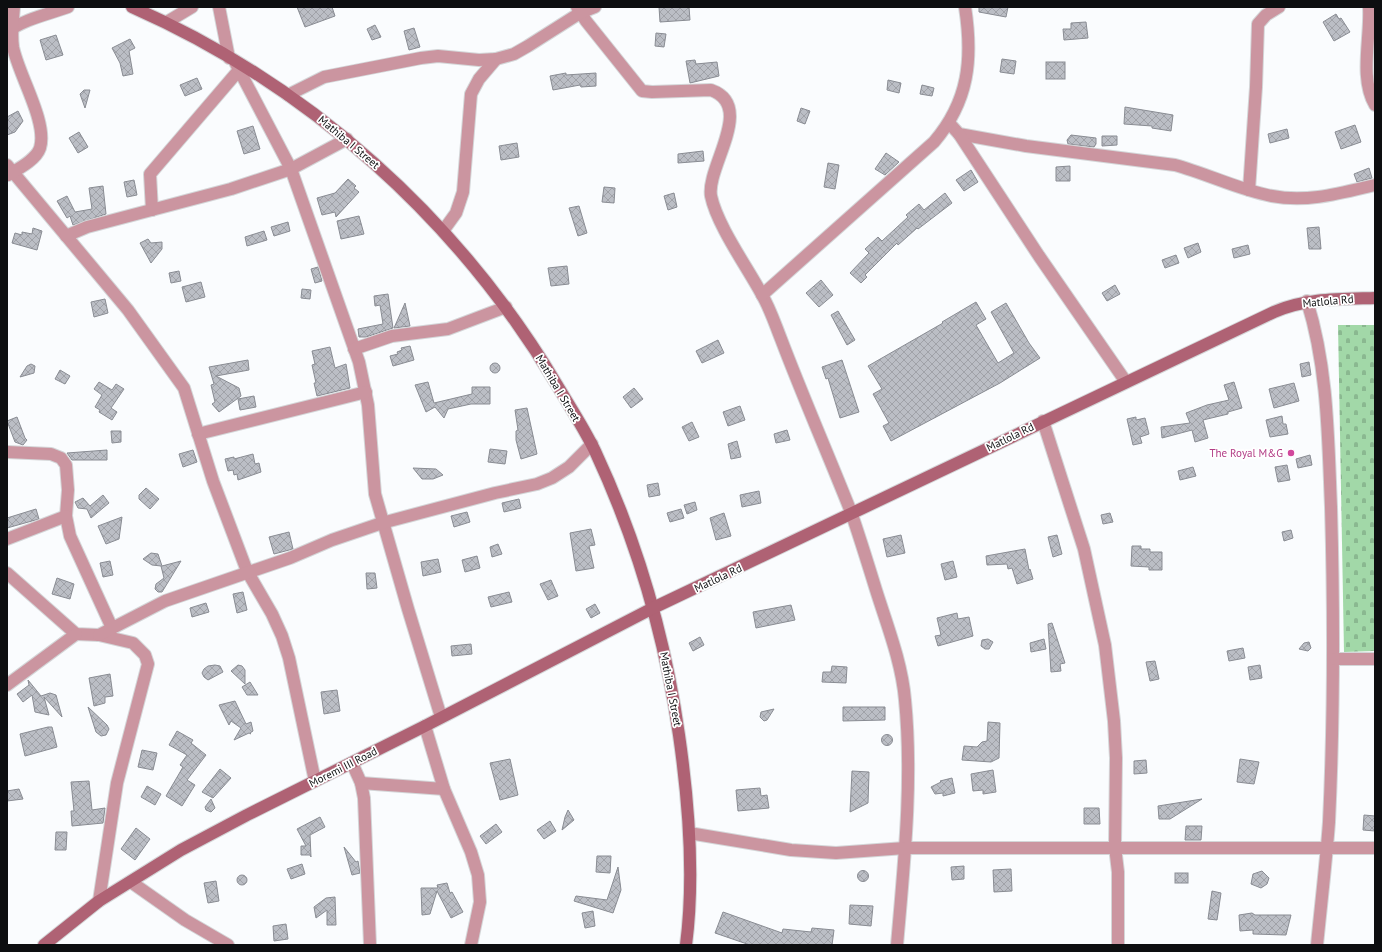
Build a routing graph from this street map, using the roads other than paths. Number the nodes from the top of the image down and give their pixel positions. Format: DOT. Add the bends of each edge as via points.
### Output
graph roads {
  1 [pos="14,7"];
  2 [pos="68,7"];
  3 [pos="132,7"];
  4 [pos="192,7"];
  5 [pos="219,7"];
  6 [pos="595,7"];
  7 [pos="965,7"];
  8 [pos="1279,7"];
  9 [pos="1369,7"];
  10 [pos="579,10"];
  11 [pos="167,22"];
  12 [pos="10,30"];
  13 [pos="496,59"];
  14 [pos="234,63"];
  15 [pos="288,95"];
  16 [pos="1375,105"];
  17 [pos="949,123"];
  18 [pos="959,134"];
  19 [pos="347,139"];
  20 [pos="292,169"];
  21 [pos="9,171"];
  22 [pos="1375,185"];
  23 [pos="1249,190"];
  24 [pos="152,210"];
  25 [pos="443,231"];
  26 [pos="66,236"];
  27 [pos="762,295"];
  28 [pos="1375,298"];
  29 [pos="1307,301"];
  30 [pos="506,307"];
  31 [pos="354,349"];
  32 [pos="1126,382"];
  33 [pos="366,392"];
  34 [pos="1043,421"];
  35 [pos="198,434"];
  36 [pos="592,444"];
  37 [pos="7,452"];
  38 [pos="851,514"];
  39 [pos="66,516"];
  40 [pos="382,523"];
  41 [pos="7,539"];
  42 [pos="247,571"];
  43 [pos="7,573"];
  44 [pos="653,608"];
  45 [pos="112,628"];
  46 [pos="76,634"];
  47 [pos="99,635"];
  48 [pos="1335,659"];
  49 [pos="1375,659"];
  50 [pos="7,685"];
  51 [pos="441,718"];
  52 [pos="425,726"];
  53 [pos="352,763"];
  54 [pos="315,781"];
  55 [pos="361,783"];
  56 [pos="444,789"];
  57 [pos="689,832"];
  58 [pos="1115,847"];
  59 [pos="1327,847"];
  60 [pos="905,848"];
  61 [pos="1375,848"];
  62 [pos="131,882"];
  63 [pos="99,901"];
  64 [pos="44,945"];
  65 [pos="228,945"];
  66 [pos="370,945"];
  67 [pos="471,945"];
  68 [pos="686,945"];
  69 [pos="897,945"];
  70 [pos="1118,945"];
  71 [pos="1318,945"];
  1 -- 12 [label="street"];
  2 -- 12 [label="street"];
  3 -- 11 [label="street, Mathiba I Street"];
  4 -- 11 [label="street"];
  5 -- 14 [label="street"];
  6 -- 10 [label="street"];
  7 -- 17 [label="street" via="968,70 959,103"];
  8 -- 23 [label="street" via="1258,24"];
  9 -- 16 [label="street" via="1367,86"];
  10 -- 13 [label="street" via="528,46 514,54"];
  10 -- 27 [label="street" via="642,91 711,90 720,93 726,99 729,116 728,134 712,181 711,196 719,217"];
  11 -- 14 [label="street, Mathiba I Street"];
  12 -- 21 [label="street" via="17,62 38,119 41,135 40,148 33,158"];
  13 -- 15 [label="street" via="438,56 408,60 324,77"];
  13 -- 25 [label="street" via="479,78 471,94 462,192 456,213"];
  14 -- 15 [label="street, Mathiba I Street"];
  14 -- 20 [label="street"];
  14 -- 24 [label="street" via="150,174"];
  15 -- 19 [label="street, Mathiba I Street"];
  17 -- 18 [label="street"];
  17 -- 27 [label="street" via="934,142"];
  18 -- 23 [label="street" via="1026,146 1175,166"];
  18 -- 32 [label="street"];
  19 -- 20 [label="street"];
  19 -- 25 [label="street, Mathiba I Street" via="374,162"];
  20 -- 24 [label="street"];
  20 -- 31 [label="street"];
  21 -- 26 [label="street"];
  22 -- 23 [label="street" via="1304,199 1273,197"];
  24 -- 26 [label="street" via="87,227"];
  25 -- 30 [label="street, Mathiba I Street"];
  26 -- 35 [label="street" via="128,310 184,388"];
  27 -- 38 [label="street"];
  28 -- 29 [label="street, Matlola Rd"];
  29 -- 32 [label="street, Matlola Rd" via="1274,312"];
  29 -- 48 [label="street" via="1322,360 1327,415"];
  30 -- 31 [label="street" via="448,329 392,336"];
  30 -- 36 [label="street, Mathiba I Street" via="549,371"];
  31 -- 33 [label="street"];
  32 -- 34 [label="street, Matlola Rd"];
  33 -- 35 [label="street"];
  33 -- 40 [label="street" via="372,472"];
  34 -- 38 [label="street, Matlola Rd"];
  34 -- 58 [label="street" via="1084,550 1105,645 1114,721"];
  35 -- 42 [label="street"];
  36 -- 40 [label="street" via="569,467 537,484"];
  36 -- 44 [label="street, Mathiba I Street" via="633,544"];
  37 -- 39 [label="street" via="51,454 61,458 66,465"];
  38 -- 44 [label="street, Matlola Rd"];
  38 -- 60 [label="street" via="888,625 905,698"];
  39 -- 41 [label="street"];
  39 -- 45 [label="street" via="70,536"];
  40 -- 42 [label="street" via="290,558"];
  40 -- 51 [label="street"];
  42 -- 45 [label="street" via="166,601"];
  42 -- 54 [label="street" via="282,636"];
  43 -- 46 [label="street"];
  44 -- 51 [label="street, Moremi III Road"];
  44 -- 57 [label="street, Mathiba I Street" via="674,697"];
  45 -- 47 [label="street"];
  46 -- 47 [label="street"];
  46 -- 50 [label="street"];
  47 -- 63 [label="street" via="133,643 145,655 148,664 117,783"];
  48 -- 49 [label="street"];
  48 -- 59 [label="street"];
  51 -- 52 [label="street, Moremi III Road"];
  52 -- 53 [label="street, Moremi III Road"];
  52 -- 56 [label="street"];
  53 -- 54 [label="street, Moremi III Road"];
  53 -- 55 [label="street"];
  54 -- 62 [label="street, Moremi III Road" via="188,847"];
  55 -- 56 [label="street"];
  55 -- 66 [label="street"];
  56 -- 67 [label="street" via="478,875 480,902"];
  57 -- 60 [label="street" via="791,850 836,853"];
  57 -- 68 [label="street, Mathiba I Street" via="690,897"];
  58 -- 59 [label="street"];
  58 -- 60 [label="street"];
  58 -- 70 [label="street" via="1118,872"];
  59 -- 61 [label="street"];
  59 -- 71 [label="street"];
  60 -- 69 [label="street"];
  62 -- 63 [label="street, Moremi III Road"];
  62 -- 65 [label="street" via="185,920"];
  63 -- 64 [label="street, Moremi III Road"];
}
